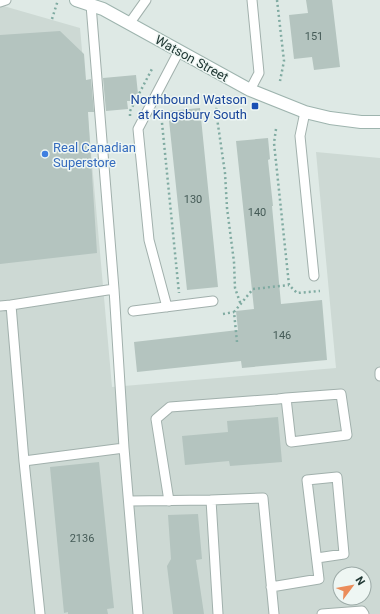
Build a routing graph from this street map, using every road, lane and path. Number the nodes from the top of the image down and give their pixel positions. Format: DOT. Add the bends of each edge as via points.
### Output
graph roads {
  1 [pos="6,0"];
  2 [pos="58,0"];
  3 [pos="76,0"];
  4 [pos="146,0"];
  5 [pos="252,0"];
  6 [pos="277,0"];
  7 [pos="0,2"];
  8 [pos="91,5"];
  9 [pos="52,19"];
  10 [pos="130,24"];
  11 [pos="179,51"];
  12 [pos="153,67"];
  13 [pos="280,81"];
  14 [pos="250,90"];
  15 [pos="218,103"];
  16 [pos="161,112"];
  17 [pos="305,112"];
  18 [pos="130,117"];
  19 [pos="380,122"];
  20 [pos="276,129"];
  21 [pos="314,276"];
  22 [pos="289,284"];
  23 [pos="114,289"];
  24 [pos="320,291"];
  25 [pos="213,301"];
  26 [pos="11,305"];
  27 [pos="180,305"];
  28 [pos="240,305"];
  29 [pos="0,306"];
  30 [pos="167,307"];
  31 [pos="133,311"];
  32 [pos="234,312"];
  33 [pos="223,314"];
  34 [pos="237,342"];
  35 [pos="380,372"];
  36 [pos="380,376"];
  37 [pos="286,398"];
  38 [pos="124,448"];
  39 [pos="24,461"];
  40 [pos="211,500"];
  41 [pos="129,501"];
  42 [pos="169,501"];
  43 [pos="317,558"];
  44 [pos="271,587"];
  45 [pos="40,614"];
  46 [pos="138,614"];
  47 [pos="218,614"];
  48 [pos="274,614"];
  49 [pos="322,614"];
  50 [pos="364,614"];
  1 -- 7 [label="lane"];
  2 -- 9 [label="path"];
  3 -- 8 [label="street, Watson Street"];
  4 -- 10 [label="lane"];
  5 -- 14 [label="lane" via="259,73"];
  6 -- 13 [label="path" via="284,61"];
  8 -- 10 [label="street, Watson Street"];
  8 -- 23 [label="lane"];
  10 -- 11 [label="street, Watson Street"];
  11 -- 14 [label="street, Watson Street"];
  11 -- 30 [label="lane" via="138,128 149,240"];
  12 -- 18 [label="path" via="130,110"];
  14 -- 17 [label="street, Watson Street"];
  15 -- 28 [label="path" via="216,111"];
  16 -- 27 [label="path"];
  17 -- 19 [label="street, Watson Street" via="330,118"];
  17 -- 21 [label="lane" via="300,136"];
  20 -- 22 [label="path" via="274,143"];
  22 -- 24 [label="path" via="297,293"];
  22 -- 28 [label="path" via="253,290"];
  23 -- 26 [label="lane"];
  23 -- 38 [label="lane"];
  25 -- 27 [label="lane"];
  26 -- 29 [label="lane"];
  26 -- 39 [label="lane"];
  27 -- 30 [label="lane"];
  28 -- 32 [label="path"];
  30 -- 31 [label="lane"];
  32 -- 33 [label="path"];
  32 -- 34 [label="path"];
  35 -- 36 [label="lane"];
  37 -- 37 [label="lane" via="341,394 347,435 291,442"];
  37 -- 42 [label="lane" via="170,407 156,419"];
  38 -- 39 [label="lane"];
  38 -- 41 [label="lane"];
  39 -- 45 [label="lane"];
  40 -- 42 [label="lane"];
  40 -- 44 [label="lane" via="263,498"];
  40 -- 47 [label="lane"];
  41 -- 42 [label="lane"];
  41 -- 46 [label="lane"];
  43 -- 43 [label="lane" via="307,480 337,477 344,554"];
  43 -- 44 [label="lane" via="319,579"];
  44 -- 48 [label="lane"];
  49 -- 50 [label="lane" via="362,611"];
}
